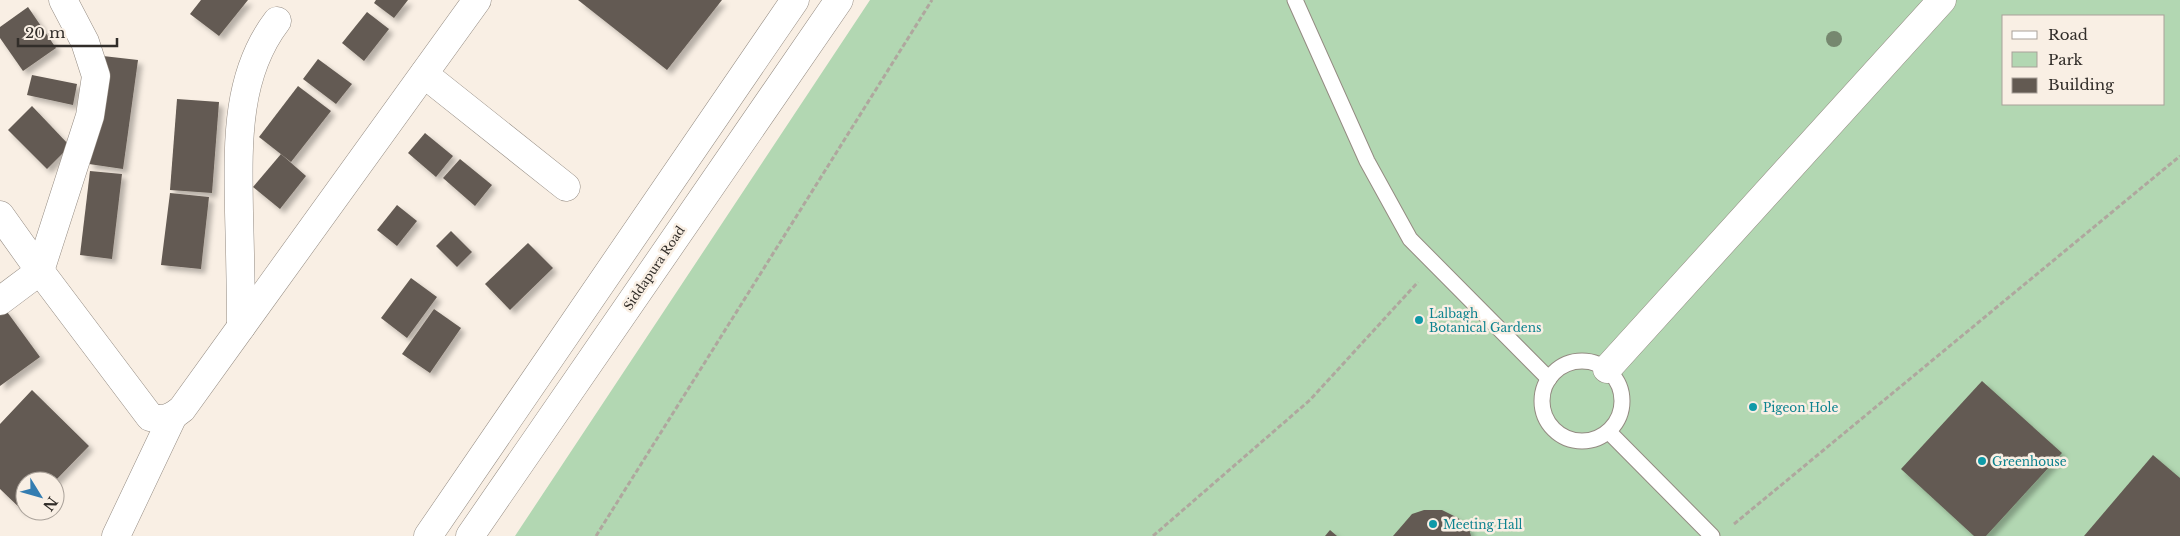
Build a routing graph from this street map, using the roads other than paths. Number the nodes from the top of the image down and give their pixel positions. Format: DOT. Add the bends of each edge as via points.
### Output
graph roads {
  1 [pos="63,0"];
  2 [pos="477,0"];
  3 [pos="795,0"];
  4 [pos="839,0"];
  5 [pos="1295,0"];
  6 [pos="1942,0"];
  7 [pos="277,21"];
  8 [pos="424,74"];
  9 [pos="566,186"];
  10 [pos="0,215"];
  11 [pos="40,271"];
  12 [pos="0,301"];
  13 [pos="241,327"];
  14 [pos="1607,369"];
  15 [pos="1548,379"];
  16 [pos="172,418"];
  17 [pos="1609,432"];
  18 [pos="116,536"];
  19 [pos="428,536"];
  20 [pos="470,536"];
  21 [pos="1712,536"];
  1 -- 11 [label="street" via="85,42 96,76 90,116"];
  2 -- 8 [label="street"];
  3 -- 19 [label="street"];
  4 -- 20 [label="street, Siddapura Road"];
  5 -- 15 [label="lane" via="1367,161 1410,239"];
  6 -- 14 [label="street"];
  7 -- 13 [label="street" via="249,73 241,115 238,153"];
  8 -- 9 [label="street"];
  8 -- 13 [label="street"];
  10 -- 11 [label="street"];
  11 -- 12 [label="street"];
  11 -- 16 [label="street" via="150,417 160,420"];
  13 -- 16 [label="street" via="182,409"];
  14 -- 15 [label="lane" via="1594,362 1575,361"];
  14 -- 17 [label="lane" via="1618,381 1623,397 1621,413"];
  15 -- 17 [label="lane" via="1542,395 1542,408 1548,423 1558,434 1572,441 1586,442 1602,438"];
  16 -- 18 [label="street"];
  17 -- 21 [label="lane"];
}
